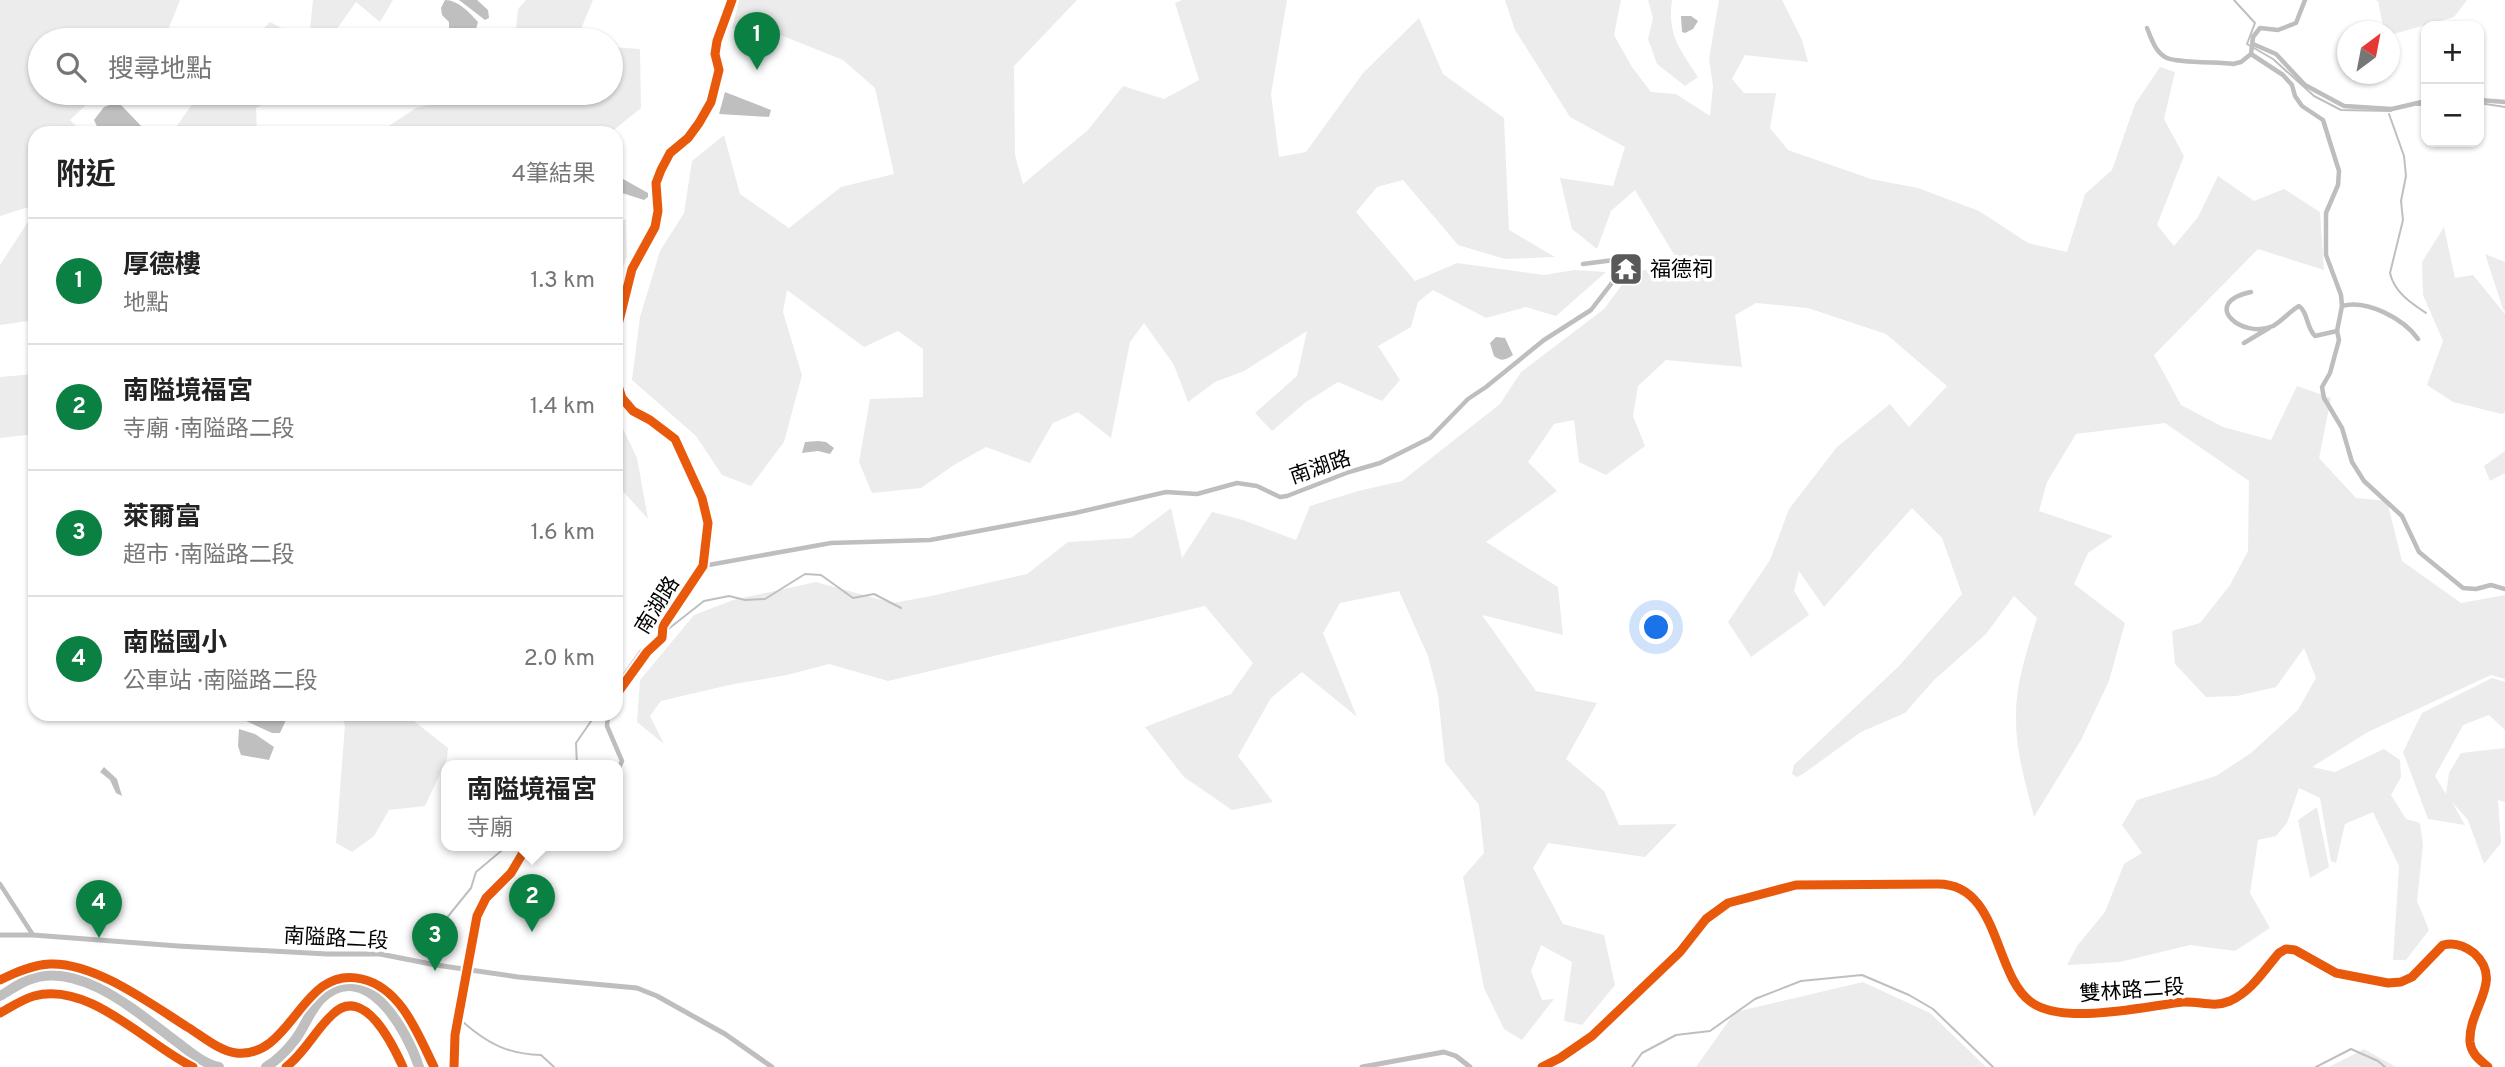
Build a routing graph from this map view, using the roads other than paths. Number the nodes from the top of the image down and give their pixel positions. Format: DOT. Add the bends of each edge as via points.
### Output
graph roads {
  1 [pos="2305,0"];
  2 [pos="2147,28"];
  3 [pos="2253,44"];
  4 [pos="2251,54"];
  5 [pos="2484,100"];
  6 [pos="2421,102"];
  7 [pos="2505,102"];
  8 [pos="1583,264"];
  9 [pos="2251,292"];
  10 [pos="2342,306"];
  11 [pos="2270,327"];
  12 [pos="2337,331"];
  13 [pos="2418,339"];
  14 [pos="2244,343"];
  15 [pos="2505,589"];
  16 [pos="623,685"];
  17 [pos="607,721"];
  18 [pos="622,760"];
  19 [pos="524,851"];
  20 [pos="0,884"];
  21 [pos="0,935"];
  22 [pos="33,935"];
  23 [pos="468,969"];
  24 [pos="0,980"];
  25 [pos="0,1013"];
  26 [pos="193,1067"];
  27 [pos="286,1067"];
  28 [pos="403,1067"];
  29 [pos="434,1067"];
  30 [pos="454,1067"];
  31 [pos="772,1067"];
  32 [pos="1362,1067"];
  33 [pos="1470,1067"];
  34 [pos="1542,1067"];
  35 [pos="2488,1067"];
  1 -- 3 [label="street" via="2296,23 2278,30 2260,28"];
  2 -- 4 [label="street" via="2157,49 2176,61 2234,64"];
  3 -- 4 [label="street"];
  3 -- 6 [label="street" via="2276,54 2305,85 2344,106 2392,109"];
  4 -- 10 [label="street" via="2283,75 2302,106 2323,120 2340,177 2326,213 2326,255"];
  5 -- 7 [label="street"];
  8 -- 16 [label="street, 南湖路" via="1619,260 1620,264 1618,275 1591,310 1468,398 1430,438 1400,454 1287,496 1237,483 1197,494 1153,493 930,540 831,543 702,566 663,626 662,638"];
  9 -- 11 [label="street" via="2231,299 2226,314 2252,329"];
  10 -- 12 [label="street"];
  10 -- 13 [label="street" via="2351,303 2384,310"];
  11 -- 12 [label="street" via="2299,306 2315,336"];
  11 -- 14 [label="street"];
  12 -- 15 [label="street" via="2339,340 2322,387 2361,476 2402,516 2419,552 2458,584 2469,589 2491,585"];
  17 -- 18 [label="street"];
  19 -- 23 [label="street" via="482,905"];
  20 -- 22 [label="street"];
  21 -- 22 [label="street, 南隘路二段"];
  22 -- 23 [label="street, 南隘路二段" via="380,954"];
  23 -- 30 [label="street" via="455,1035"];
  23 -- 31 [label="street, 南隘路二段" via="637,988 725,1034"];
  24 -- 29 [label="street" via="24,968 52,963 85,970 110,979 214,1044 233,1053 247,1053 271,1042 316,991 331,981 360,978 385,990 401,1007"];
  25 -- 26 [label="street" via="34,996 58,994 93,1004"];
  27 -- 28 [label="street" via="334,1012 346,1006 368,1013 388,1035"];
  32 -- 33 [label="street" via="1438,1052 1456,1056"];
  34 -- 35 [label="street, 雙林路二段" via="1592,1036 1720,907 1796,885 1864,884 1962,888 1991,928 2021,994 2036,1006 2055,1012 2120,1011 2185,1002 2217,1005 2235,999 2286,949 2336,973 2401,982 2444,945 2460,945 2483,961 2488,973 2481,1005 2470,1026 2470,1043"];
}
